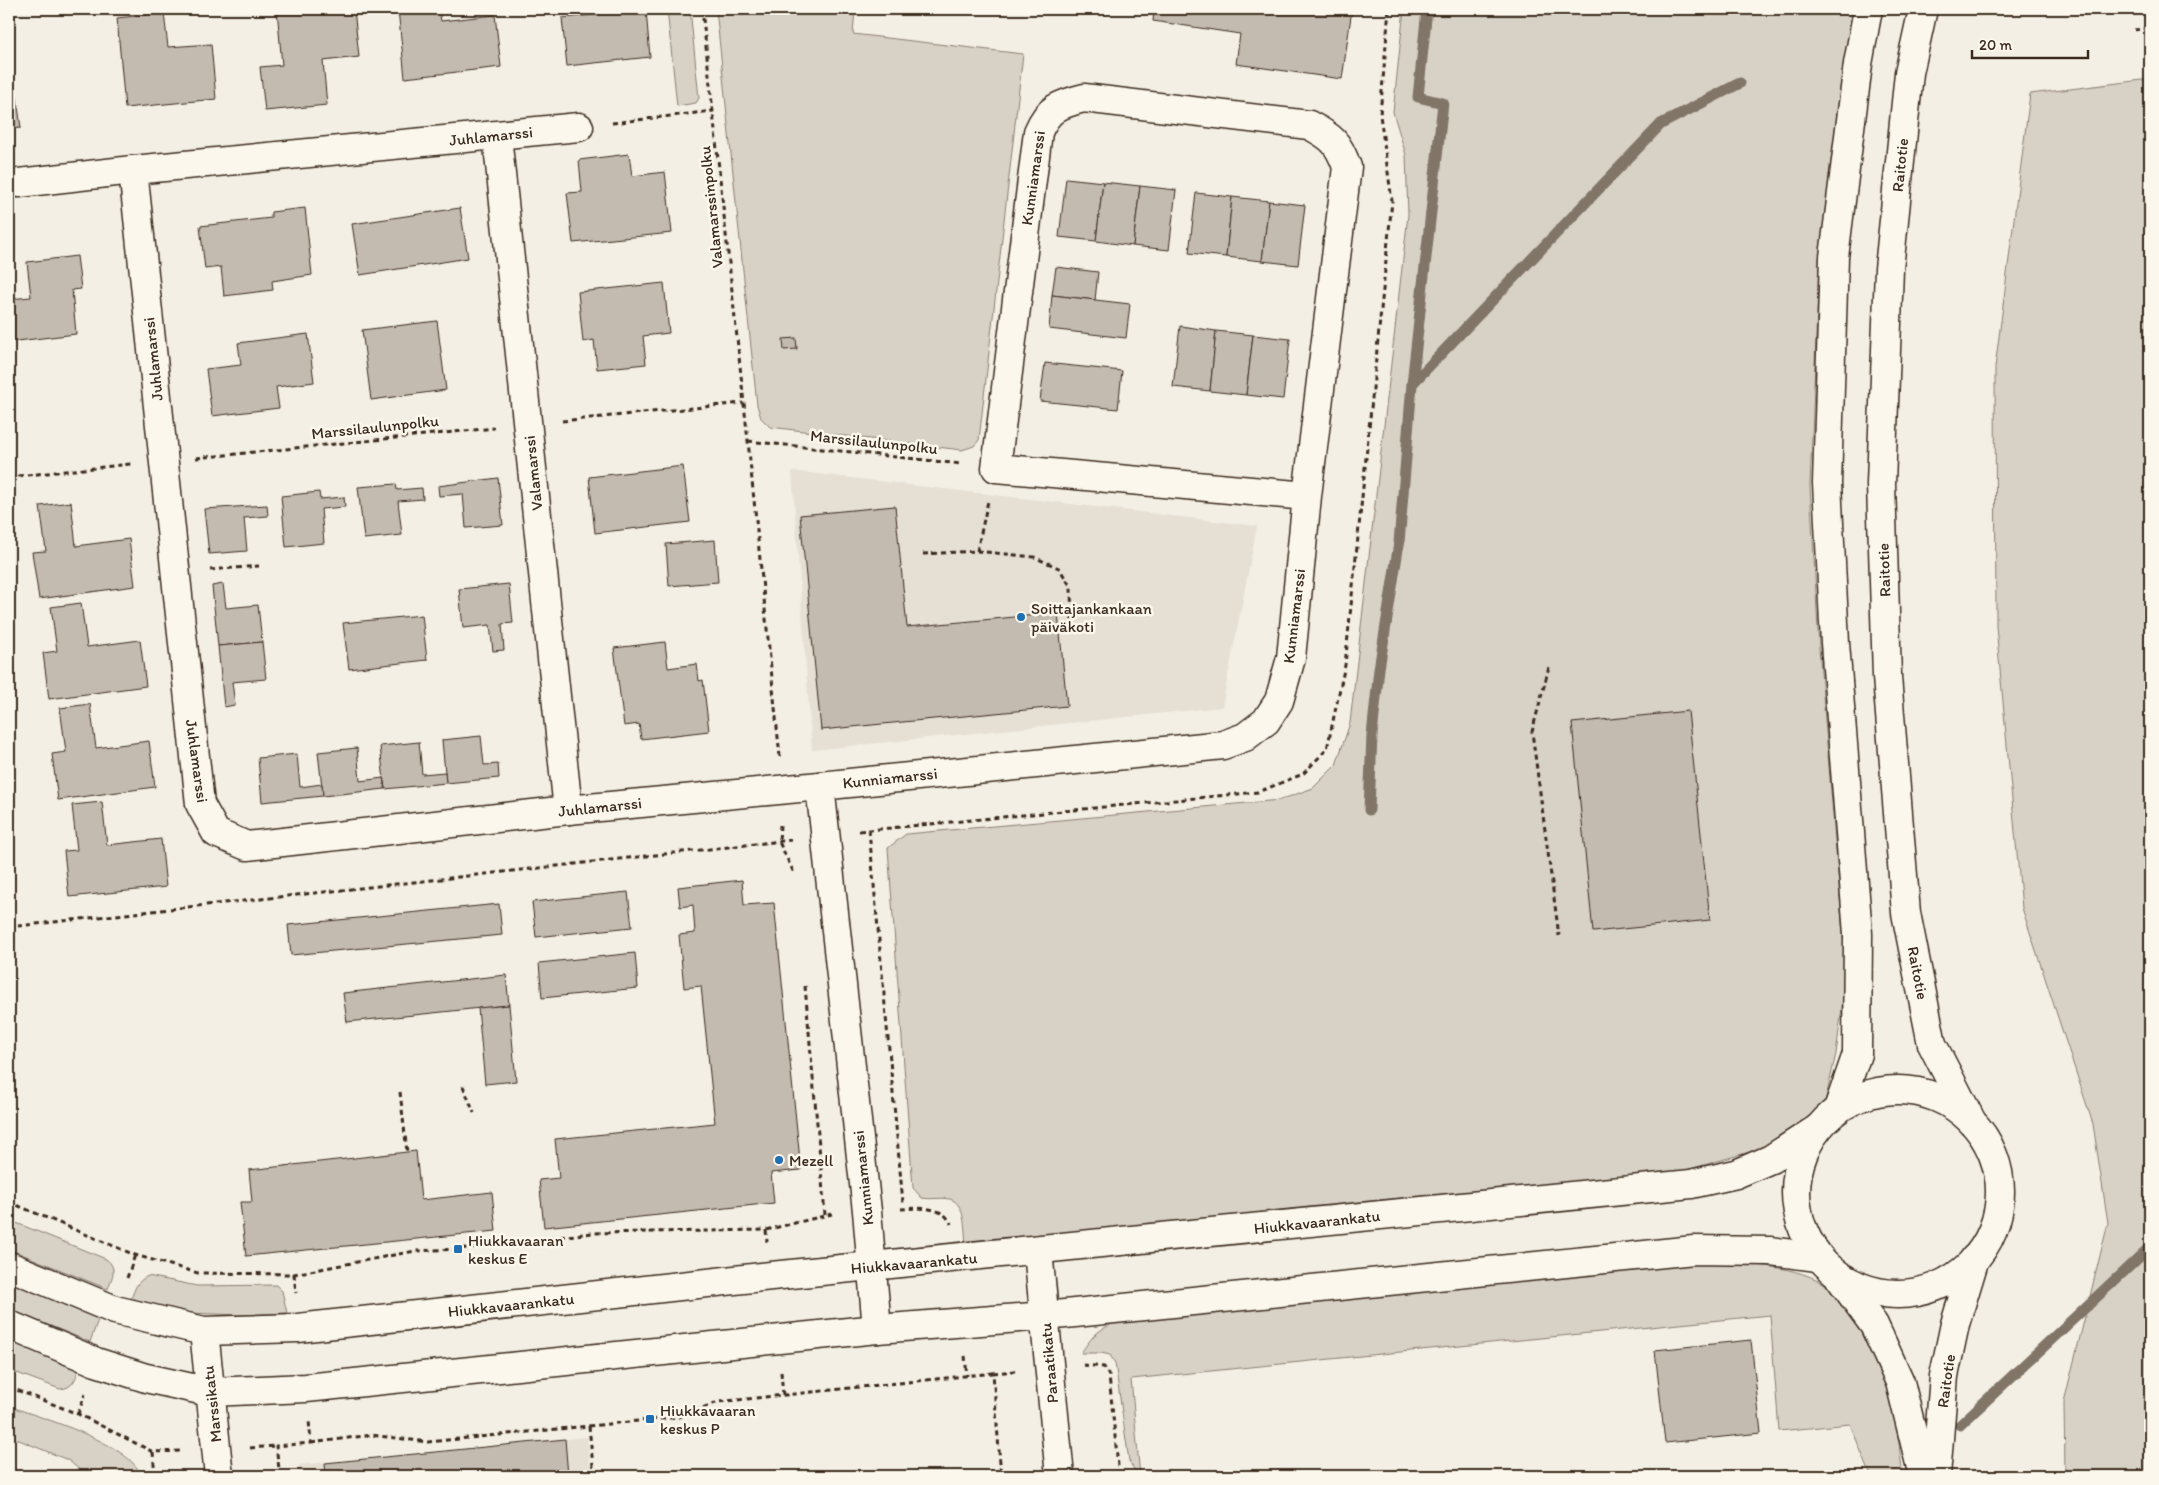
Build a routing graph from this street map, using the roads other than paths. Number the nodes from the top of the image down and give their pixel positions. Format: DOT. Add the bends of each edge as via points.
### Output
graph roads {
  1 [pos="1868,9"];
  2 [pos="1923,9"];
  3 [pos="579,127"];
  4 [pos="497,136"];
  5 [pos="134,170"];
  6 [pos="19,183"];
  7 [pos="1307,496"];
  8 [pos="820,786"];
  9 [pos="568,810"];
  10 [pos="1838,1109"];
  11 [pos="1971,1120"];
  12 [pos="1817,1129"];
  13 [pos="1038,1251"];
  14 [pos="1818,1257"];
  15 [pos="1976,1258"];
  16 [pos="9,1266"];
  17 [pos="872,1266"];
  18 [pos="1839,1276"];
  19 [pos="1045,1316"];
  20 [pos="9,1325"];
  21 [pos="877,1329"];
  22 [pos="204,1331"];
  23 [pos="210,1392"];
  24 [pos="219,1476"];
  25 [pos="1060,1476"];
  26 [pos="1923,1476"];
  27 [pos="1936,1476"];
  1 -- 10 [label="street" via="1834,258 1827,483 1835,643 1858,934 1857,1054"];
  2 -- 11 [label="street, Raitotie" via="1909,74 1889,269 1881,484 1887,677 1906,913 1932,1044"];
  3 -- 4 [label="street, Juhlamarssi"];
  4 -- 5 [label="street, Juhlamarssi"];
  4 -- 9 [label="street, Valamarssi"];
  5 -- 6 [label="street, Juhlamarssi"];
  5 -- 9 [label="street, Juhlamarssi" via="200,804 216,833 247,846"];
  7 -- 7 [label="street, Kunniamarssi" via="1347,167 1340,149 1329,135 1308,125 1084,98 1063,103 1044,117 1038,132 996,468"];
  7 -- 8 [label="street, Kunniamarssi" via="1291,658 1279,701 1266,721 1245,737 1223,745"];
  8 -- 9 [label="street, Juhlamarssi"];
  8 -- 17 [label="street, Kunniamarssi"];
  10 -- 11 [label="street" via="1864,1095 1892,1090 1912,1091 1948,1103"];
  10 -- 12 [label="street"];
  11 -- 15 [label="street" via="1993,1156 2000,1189 1998,1214 1990,1238"];
  12 -- 13 [label="street, Hiukkavaarankatu" via="1771,1159 1736,1174 1691,1184"];
  12 -- 14 [label="street" via="1803,1153 1796,1179 1796,1207 1804,1233"];
  13 -- 17 [label="street, Hiukkavaarankatu"];
  13 -- 19 [label="street, Paraatikatu"];
  14 -- 18 [label="street"];
  14 -- 19 [label="street" via="1770,1251 1694,1250"];
  15 -- 18 [label="street" via="1957,1276 1910,1294 1885,1294"];
  15 -- 27 [label="street, Raitotie" via="1955,1324 1944,1376"];
  16 -- 22 [label="street, Hiukkavaarankatu" via="115,1310"];
  17 -- 21 [label="street, Kunniamarssi"];
  17 -- 22 [label="street, Hiukkavaarankatu" via="298,1328"];
  18 -- 26 [label="street" via="1874,1325 1900,1382"];
  19 -- 21 [label="street"];
  19 -- 25 [label="street, Paraatikatu"];
  20 -- 23 [label="street" via="96,1362 146,1378"];
  21 -- 23 [label="street" via="306,1388"];
  22 -- 23 [label="street, Marssikatu"];
  23 -- 24 [label="street, Marssikatu"];
}
